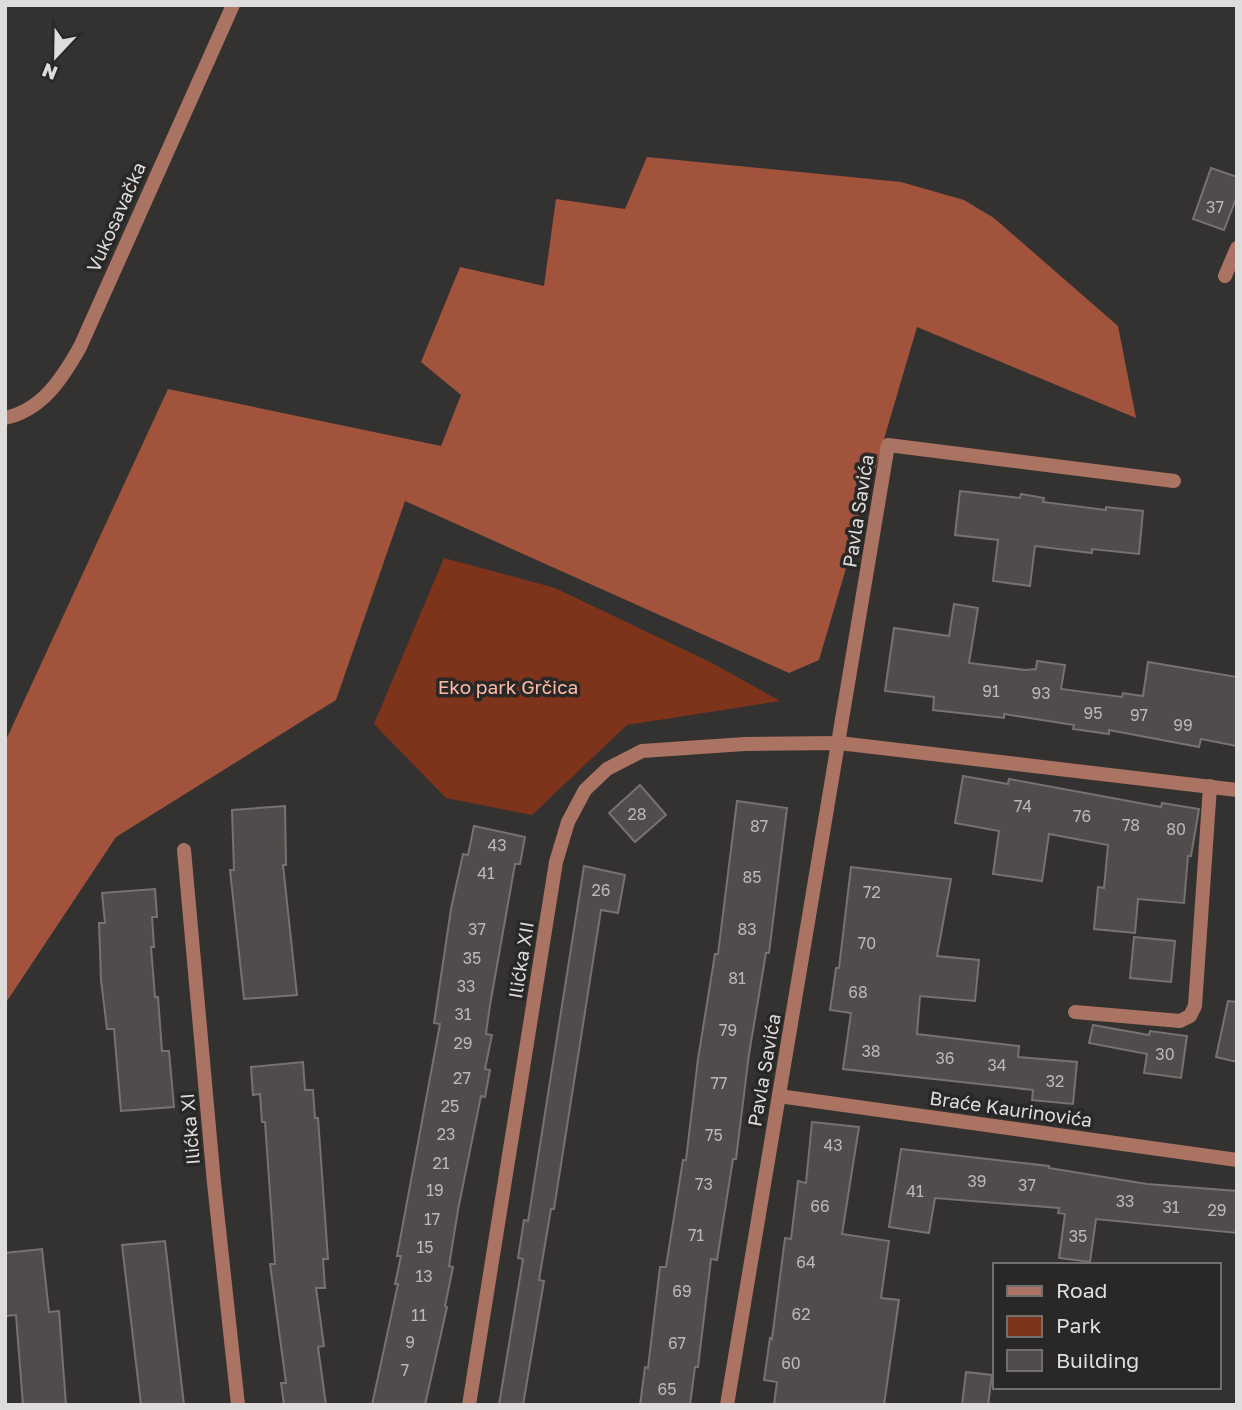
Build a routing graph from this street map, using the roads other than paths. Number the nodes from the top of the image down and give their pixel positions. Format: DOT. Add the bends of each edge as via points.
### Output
graph roads {
  1 [pos="233,5"];
  2 [pos="1237,248"];
  3 [pos="1225,276"];
  4 [pos="5,418"];
  5 [pos="1174,481"];
  6 [pos="839,743"];
  7 [pos="1210,786"];
  8 [pos="1237,790"];
  9 [pos="184,850"];
  10 [pos="1075,1012"];
  11 [pos="779,1096"];
  12 [pos="1237,1160"];
  13 [pos="238,1405"];
  14 [pos="469,1405"];
  15 [pos="727,1405"];
  1 -- 4 [label="street, Vukosavačka" via="80,347 50,392 25,414"];
  2 -- 3 [label="street"];
  5 -- 6 [label="street, Pavla Savića" via="888,446"];
  6 -- 7 [label="street"];
  6 -- 11 [label="street, Pavla Savića"];
  6 -- 14 [label="street, Ilićka XII" via="642,751 607,769 585,790 568,822 556,862"];
  7 -- 8 [label="street"];
  7 -- 10 [label="street" via="1191,1016 1180,1021"];
  9 -- 13 [label="street, Ilićka XI"];
  11 -- 12 [label="street, Braće Kaurinovića"];
  11 -- 15 [label="street, Pavla Savića"];
}
